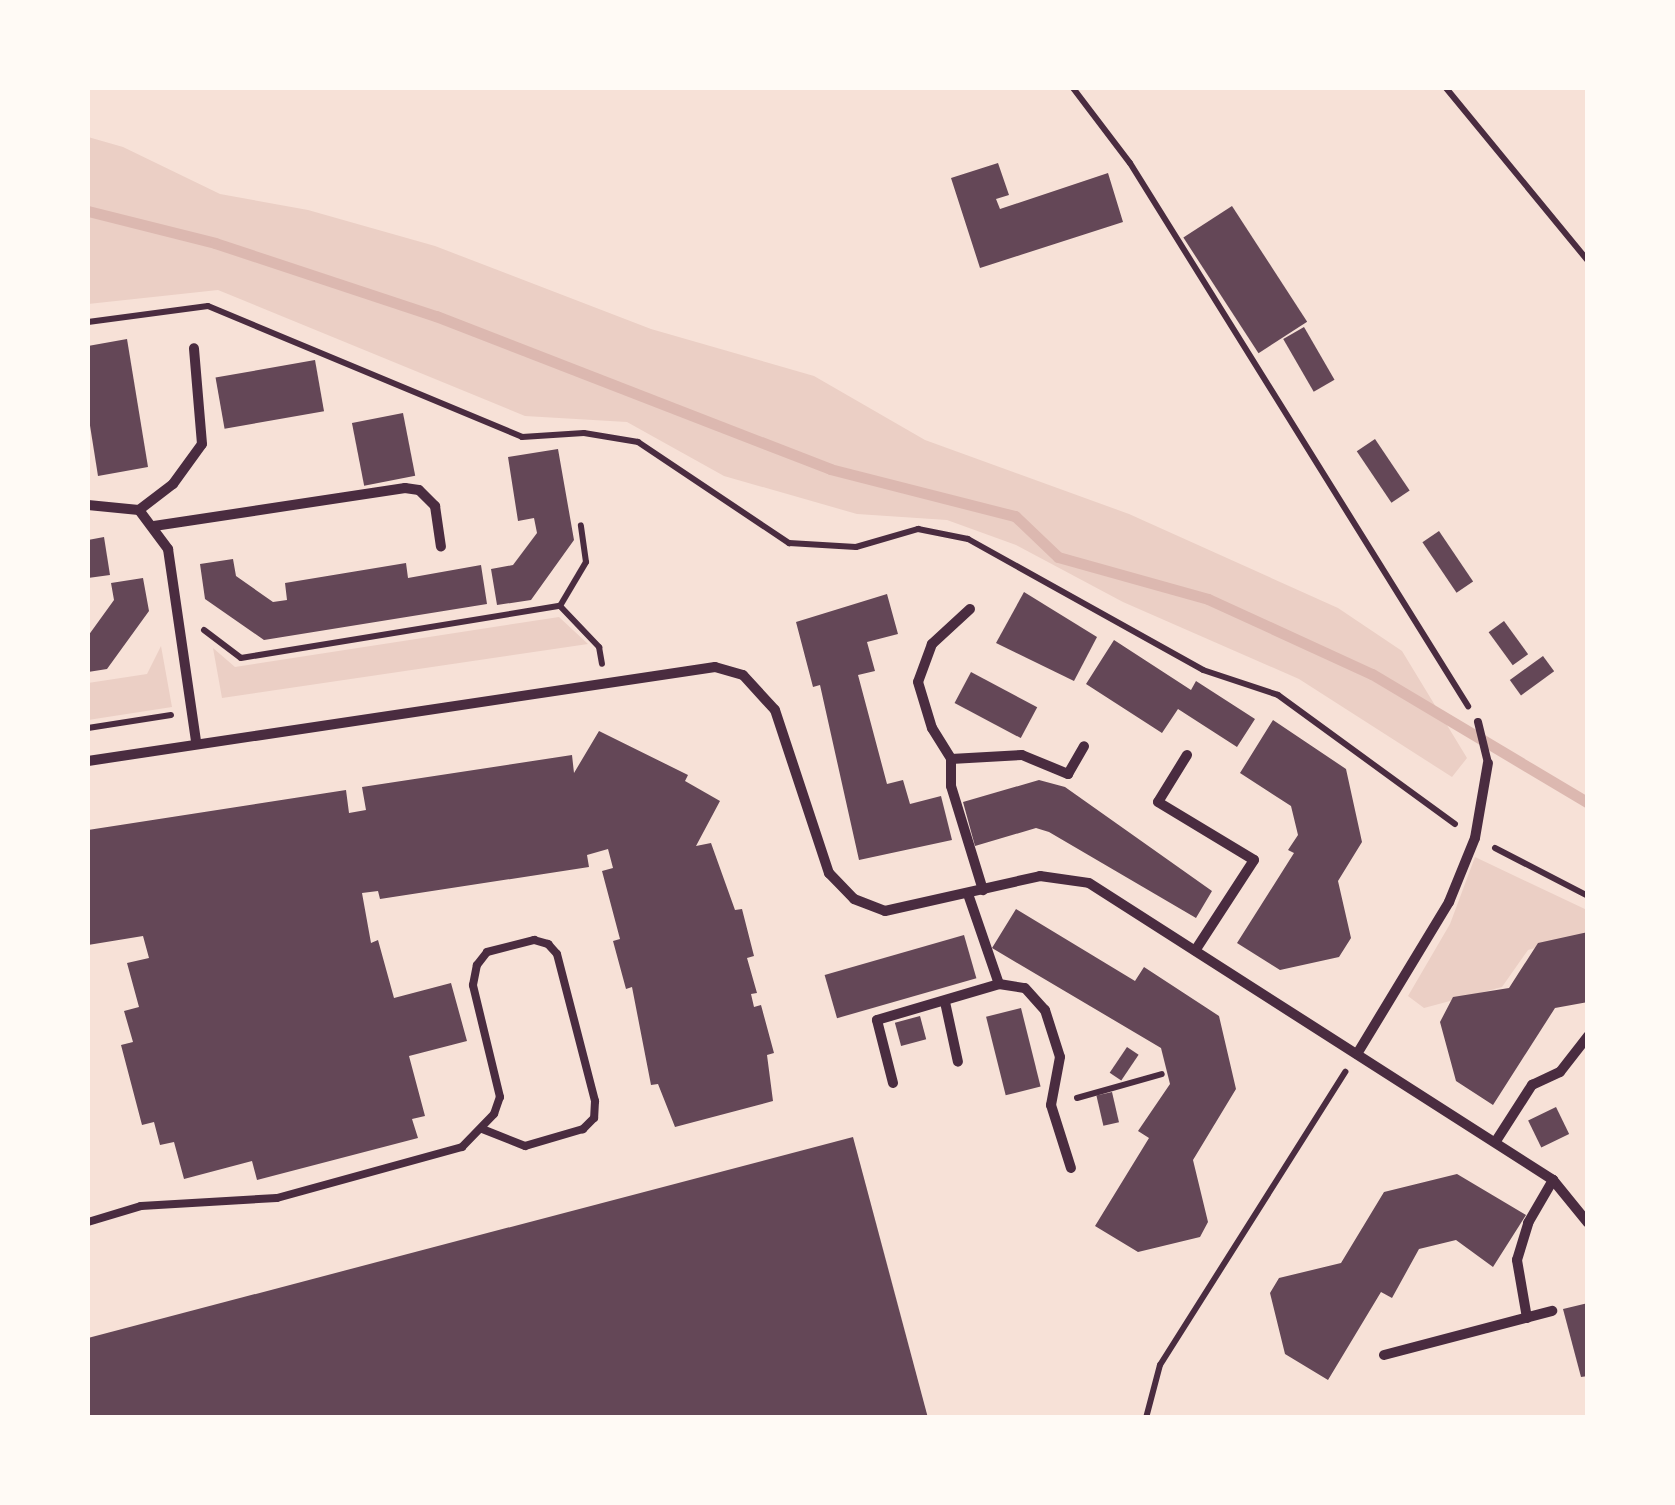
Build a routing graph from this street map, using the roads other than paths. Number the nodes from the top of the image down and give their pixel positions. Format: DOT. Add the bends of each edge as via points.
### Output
graph roads {
  1 [pos="194,348"];
  2 [pos="88,504"];
  3 [pos="140,510"];
  4 [pos="154,526"];
  5 [pos="442,547"];
  6 [pos="970,609"];
  7 [pos="1478,722"];
  8 [pos="196,742"];
  9 [pos="1084,746"];
  10 [pos="1187,755"];
  11 [pos="951,759"];
  12 [pos="88,761"];
  13 [pos="1488,763"];
  14 [pos="984,890"];
  15 [pos="968,894"];
  16 [pos="1195,951"];
  17 [pos="999,984"];
  18 [pos="945,1002"];
  19 [pos="1588,1036"];
  20 [pos="1356,1054"];
  21 [pos="958,1062"];
  22 [pos="893,1083"];
  23 [pos="482,1129"];
  24 [pos="1496,1141"];
  25 [pos="1070,1168"];
  26 [pos="1554,1180"];
  27 [pos="88,1222"];
  28 [pos="1588,1223"];
  29 [pos="1552,1310"];
  30 [pos="1527,1318"];
  31 [pos="1384,1355"];
  1 -- 3 [label="street" via="202,444 173,484"];
  2 -- 3 [label="street"];
  3 -- 4 [label="street"];
  4 -- 5 [label="street" via="404,488 420,490 435,506"];
  4 -- 8 [label="street" via="168,549"];
  6 -- 11 [label="street" via="932,644 918,682 932,728"];
  7 -- 13 [label="lane"];
  8 -- 12 [label="street"];
  8 -- 15 [label="street" via="715,667 743,675 775,710 829,873 854,899 885,911"];
  9 -- 11 [label="street" via="1068,774 1022,755"];
  10 -- 16 [label="street" via="1158,802 1254,860"];
  11 -- 14 [label="street" via="951,786"];
  13 -- 20 [label="street" via="1474,838 1450,902"];
  14 -- 15 [label="street"];
  14 -- 16 [label="street" via="1062,876 1089,883"];
  15 -- 17 [label="street"];
  16 -- 20 [label="street"];
  17 -- 18 [label="street"];
  17 -- 25 [label="street" via="1025,988 1045,1010 1060,1057 1052,1105"];
  18 -- 21 [label="street"];
  18 -- 22 [label="street" via="877,1020"];
  19 -- 24 [label="street" via="1560,1072 1532,1085"];
  20 -- 24 [label="street"];
  23 -- 23 [label="lane" via="500,1098 473,985 477,965 487,952 534,940 548,944 557,954 596,1101 594,1118 584,1129 526,1146"];
  23 -- 27 [label="lane" via="462,1147 277,1198 141,1206"];
  24 -- 26 [label="street"];
  26 -- 28 [label="street"];
  26 -- 30 [label="street" via="1528,1223 1517,1260"];
  29 -- 30 [label="street"];
  30 -- 31 [label="street"];
}
